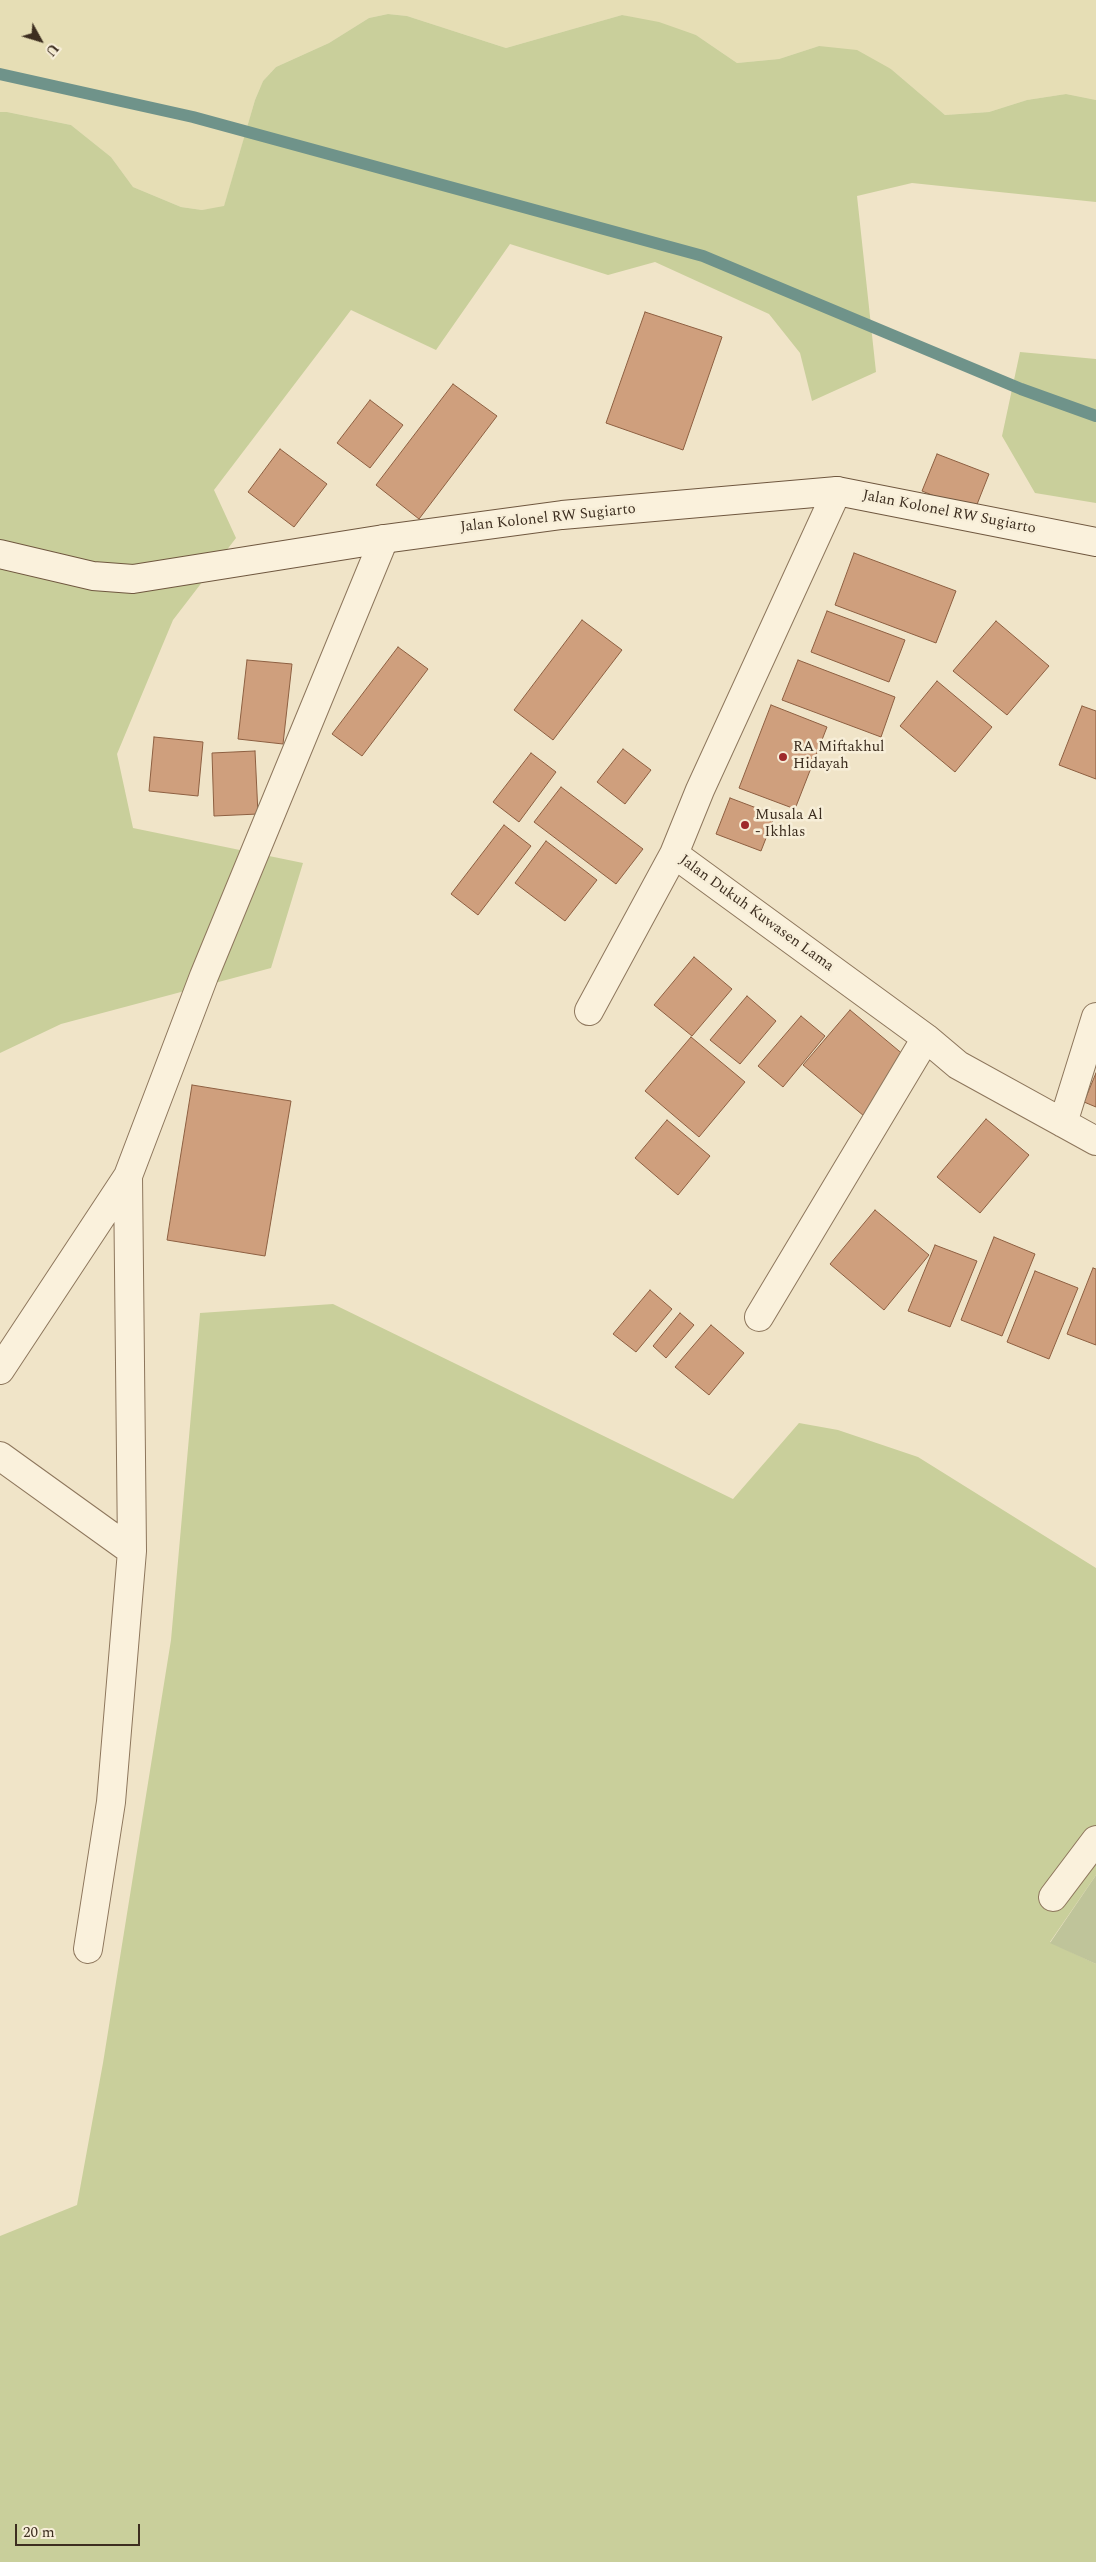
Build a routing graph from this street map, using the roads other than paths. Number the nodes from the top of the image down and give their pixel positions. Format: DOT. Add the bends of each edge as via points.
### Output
graph roads {
  1 [pos="837,491"];
  2 [pos="384,538"];
  3 [pos="1096,542"];
  4 [pos="0,554"];
  5 [pos="674,854"];
  6 [pos="589,1011"];
  7 [pos="1096,1017"];
  8 [pos="926,1038"];
  9 [pos="1062,1123"];
  10 [pos="1096,1141"];
  11 [pos="128,1176"];
  12 [pos="759,1317"];
  13 [pos="0,1370"];
  14 [pos="0,1456"];
  15 [pos="132,1551"];
  16 [pos="1096,1840"];
  17 [pos="1053,1897"];
  18 [pos="88,1950"];
  1 -- 2 [label="street, Jalan Kolonel RW Sugiarto" via="562,515"];
  1 -- 3 [label="street, Jalan Kolonel RW Sugiarto"];
  1 -- 5 [label="street, Jalan Dukuh Kuwasen Lama"];
  2 -- 4 [label="street, Jalan Kolonel RW Sugiarto" via="133,579 92,576"];
  2 -- 11 [label="street" via="204,976"];
  5 -- 6 [label="street"];
  5 -- 8 [label="street, Jalan Dukuh Kuwasen Lama"];
  7 -- 9 [label="street"];
  8 -- 9 [label="street, Jalan Dukuh Kuwasen Lama" via="958,1065"];
  8 -- 12 [label="street"];
  9 -- 10 [label="street, Jalan Dukuh Kuwasen Lama"];
  11 -- 13 [label="street"];
  11 -- 15 [label="street"];
  14 -- 15 [label="street"];
  15 -- 18 [label="street" via="111,1802"];
  16 -- 17 [label="street"];
}
